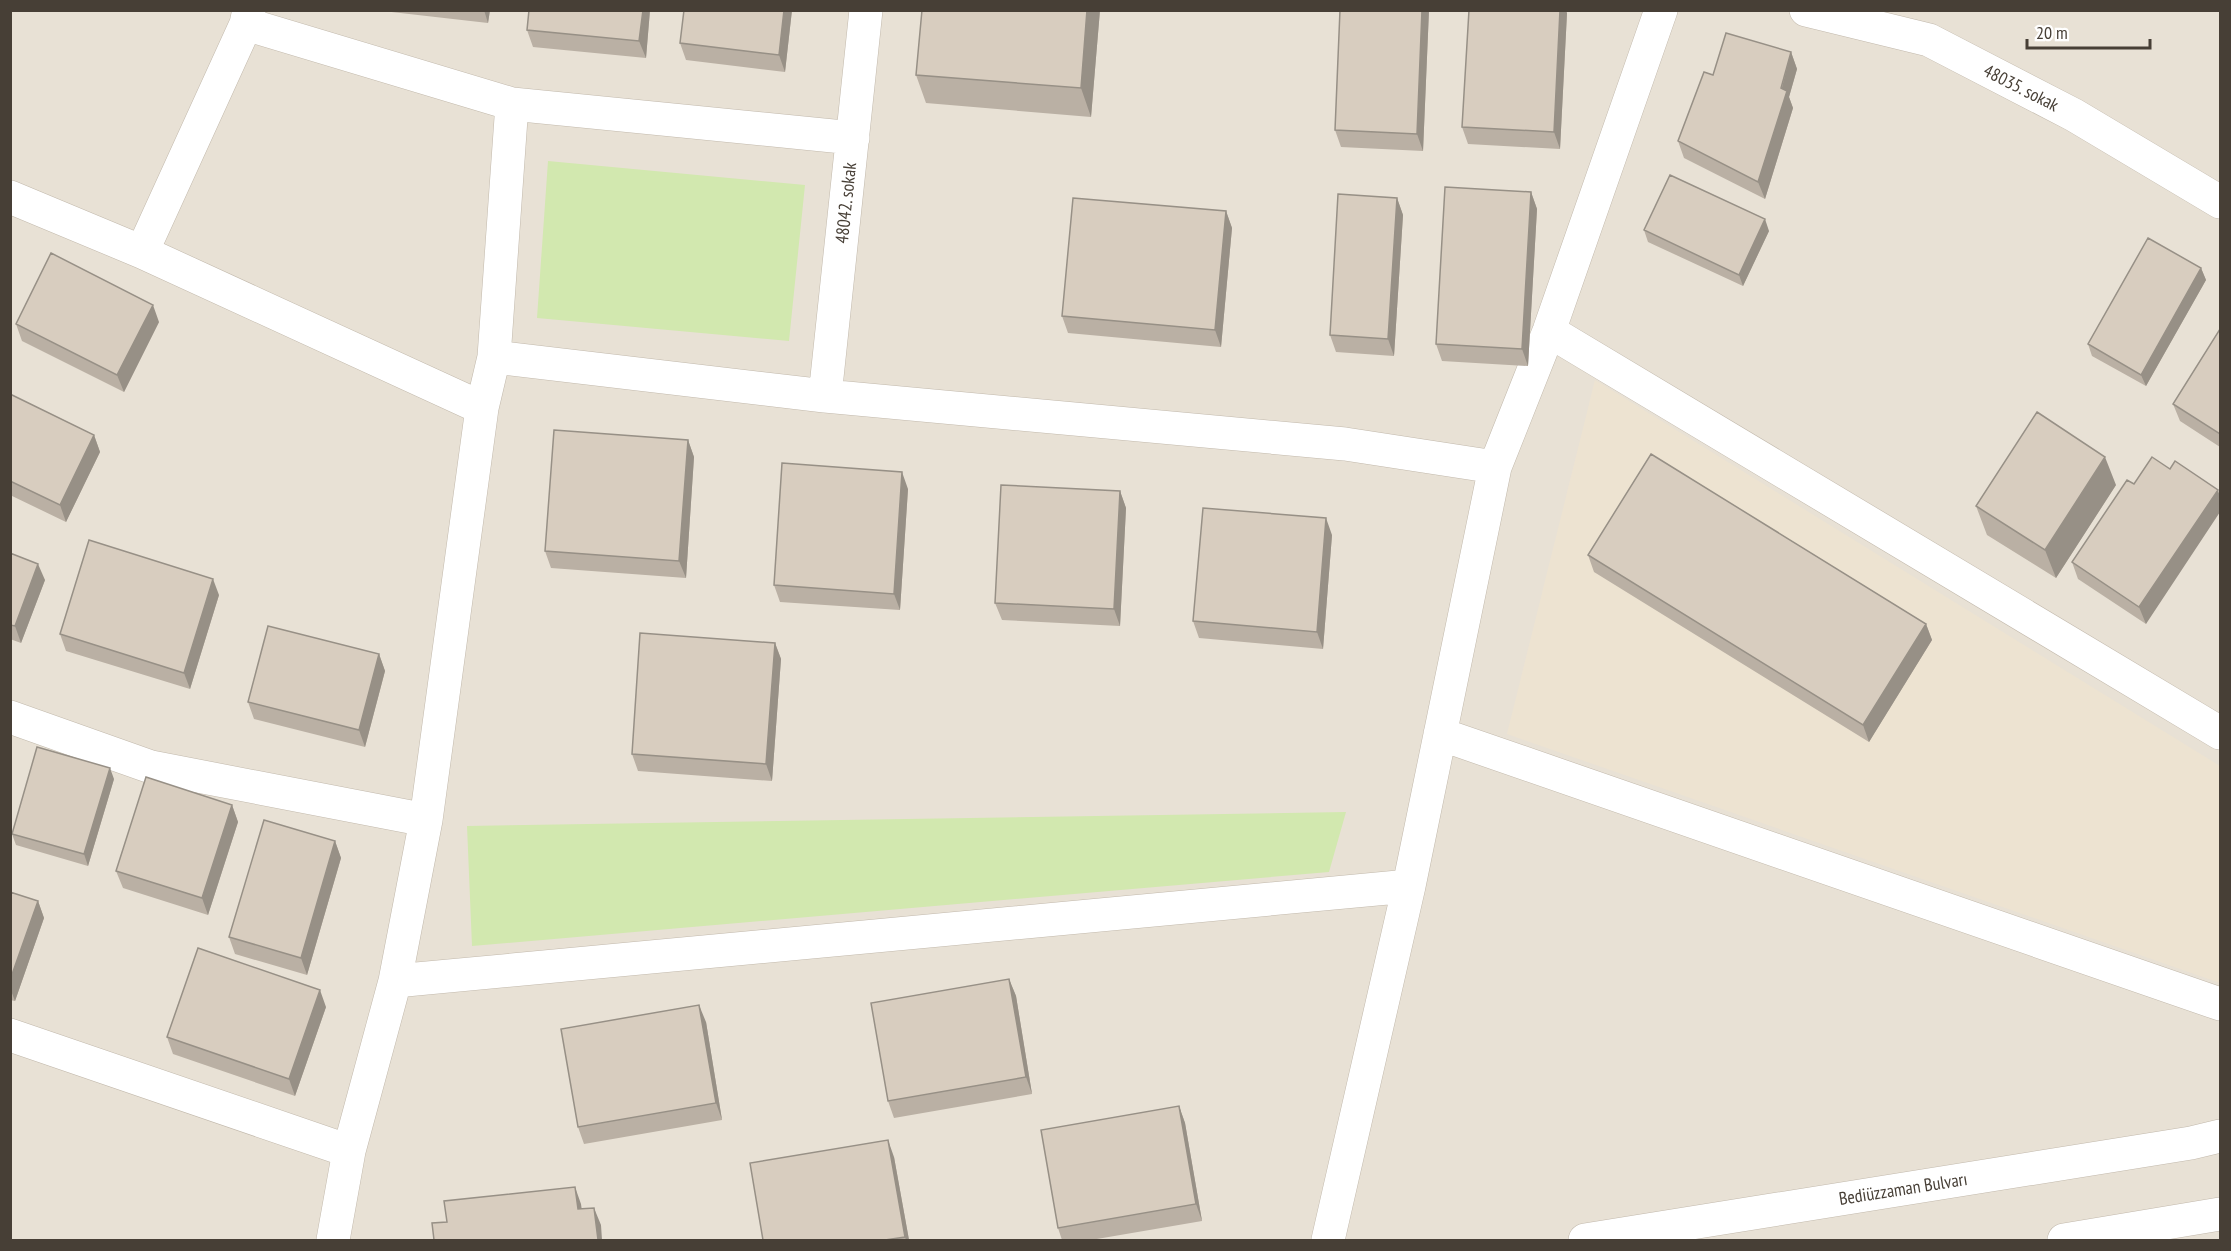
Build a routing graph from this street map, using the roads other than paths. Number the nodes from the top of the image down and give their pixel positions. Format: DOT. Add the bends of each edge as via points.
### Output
graph roads {
  1 [pos="866,10"];
  2 [pos="1661,10"];
  3 [pos="1806,10"];
  4 [pos="247,17"];
  5 [pos="512,104"];
  6 [pos="853,138"];
  7 [pos="11,199"];
  8 [pos="2220,202"];
  9 [pos="142,252"];
  10 [pos="1549,331"];
  11 [pos="494,357"];
  12 [pos="825,396"];
  13 [pos="482,408"];
  14 [pos="1495,467"];
  15 [pos="10,717"];
  16 [pos="2220,733"];
  17 [pos="1440,734"];
  18 [pos="426,820"];
  19 [pos="1408,886"];
  20 [pos="395,981"];
  21 [pos="2220,1004"];
  22 [pos="10,1035"];
  23 [pos="2220,1136"];
  24 [pos="349,1151"];
  25 [pos="2205,1224"];
  26 [pos="333,1240"];
  27 [pos="1328,1240"];
  28 [pos="1585,1240"];
  29 [pos="2064,1240"];
  1 -- 6 [label="street, 48042. sokak"];
  2 -- 10 [label="street"];
  3 -- 8 [label="street, 48035. sokak" via="1929,40 2074,115"];
  4 -- 5 [label="street"];
  4 -- 9 [label="street"];
  5 -- 6 [label="street"];
  5 -- 11 [label="street"];
  6 -- 12 [label="street, 48042. sokak"];
  7 -- 9 [label="street"];
  9 -- 13 [label="street"];
  10 -- 14 [label="street"];
  10 -- 16 [label="street"];
  11 -- 12 [label="street"];
  11 -- 13 [label="street"];
  12 -- 14 [label="street" via="1345,444"];
  13 -- 18 [label="street"];
  14 -- 17 [label="street"];
  15 -- 18 [label="street" via="151,767"];
  17 -- 19 [label="street"];
  17 -- 21 [label="street"];
  18 -- 20 [label="street"];
  19 -- 20 [label="street"];
  19 -- 27 [label="street"];
  20 -- 24 [label="street"];
  22 -- 24 [label="street"];
  23 -- 28 [label="street, Bediüzzaman Bulvarı"];
  24 -- 26 [label="street"];
  25 -- 29 [label="street"];
}
